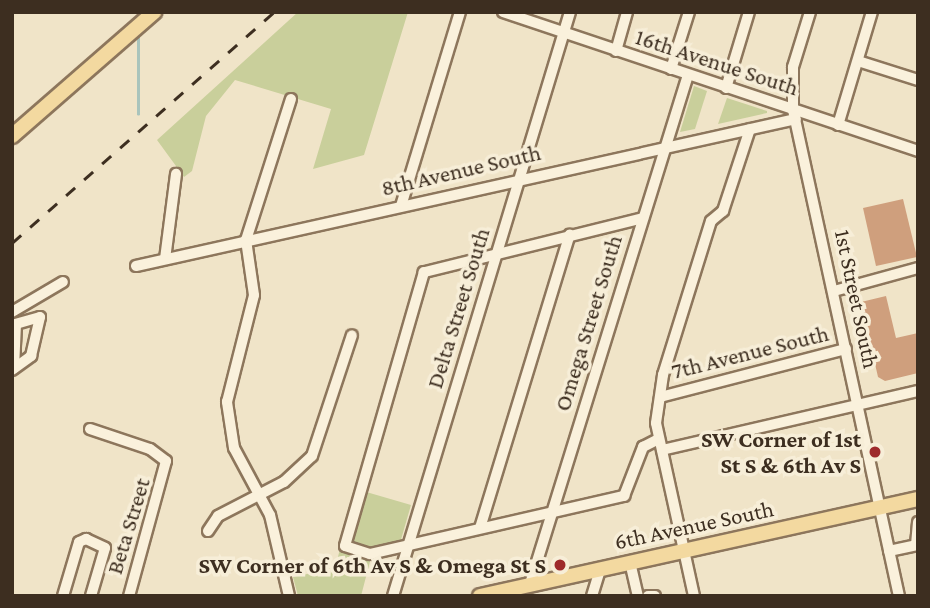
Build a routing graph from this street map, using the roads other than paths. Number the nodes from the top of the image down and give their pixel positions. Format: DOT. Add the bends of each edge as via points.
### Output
graph roads {
  1 [pos="154,12"];
  2 [pos="460,12"];
  3 [pos="503,12"];
  4 [pos="570,12"];
  5 [pos="628,12"];
  6 [pos="689,12"];
  7 [pos="749,12"];
  8 [pos="810,12"];
  9 [pos="872,12"];
  10 [pos="564,33"];
  11 [pos="616,51"];
  12 [pos="858,61"];
  13 [pos="671,69"];
  14 [pos="688,75"];
  15 [pos="918,80"];
  16 [pos="726,88"];
  17 [pos="290,99"];
  18 [pos="794,115"];
  19 [pos="838,125"];
  20 [pos="750,129"];
  21 [pos="12,136"];
  22 [pos="665,147"];
  23 [pos="918,151"];
  24 [pos="176,174"];
  25 [pos="519,179"];
  26 [pos="401,206"];
  27 [pos="643,218"];
  28 [pos="570,234"];
  29 [pos="246,240"];
  30 [pos="496,252"];
  31 [pos="165,259"];
  32 [pos="136,266"];
  33 [pos="918,268"];
  34 [pos="63,282"];
  35 [pos="834,291"];
  36 [pos="12,313"];
  37 [pos="352,335"];
  38 [pos="846,349"];
  39 [pos="918,391"];
  40 [pos="664,396"];
  41 [pos="858,404"];
  42 [pos="90,429"];
  43 [pos="660,444"];
  44 [pos="260,495"];
  45 [pos="918,499"];
  46 [pos="880,508"];
  47 [pos="552,512"];
  48 [pos="918,522"];
  49 [pos="480,528"];
  50 [pos="208,531"];
  51 [pos="409,543"];
  52 [pos="917,545"];
  53 [pos="683,551"];
  54 [pos="889,551"];
  55 [pos="630,562"];
  56 [pos="600,569"];
  57 [pos="530,584"];
  58 [pos="63,596"];
  59 [pos="91,596"];
  60 [pos="129,596"];
  61 [pos="289,596"];
  62 [pos="393,596"];
  63 [pos="480,596"];
  64 [pos="592,596"];
  65 [pos="638,596"];
  66 [pos="648,596"];
  67 [pos="655,596"];
  68 [pos="694,596"];
  69 [pos="899,596"];
  1 -- 21 [label="main road"];
  2 -- 26 [label="street"];
  3 -- 10 [label="street, 16th Avenue South"];
  4 -- 10 [label="street, Delta Street South"];
  5 -- 11 [label="street"];
  6 -- 13 [label="street"];
  7 -- 16 [label="street"];
  8 -- 18 [label="street, 1st Street South" via="793,67"];
  9 -- 12 [label="street"];
  10 -- 11 [label="street, 16th Avenue South"];
  10 -- 25 [label="street, Delta Street South"];
  11 -- 13 [label="street, 16th Avenue South"];
  12 -- 15 [label="street"];
  12 -- 19 [label="street"];
  13 -- 14 [label="street, 16th Avenue South"];
  14 -- 16 [label="street, 16th Avenue South"];
  14 -- 22 [label="street, Omega Street South"];
  16 -- 18 [label="street, 16th Avenue South"];
  17 -- 29 [label="street"];
  18 -- 19 [label="street, 16th Avenue South"];
  18 -- 20 [label="street, 8th Avenue South"];
  18 -- 35 [label="street, 1st Street South"];
  19 -- 23 [label="street, 16th Avenue South"];
  20 -- 22 [label="street, 8th Avenue South"];
  20 -- 40 [label="street" via="723,211 710,222 663,375"];
  22 -- 25 [label="street, 8th Avenue South"];
  22 -- 27 [label="street, Omega Street South"];
  24 -- 31 [label="street"];
  25 -- 26 [label="street, 8th Avenue South"];
  25 -- 30 [label="street, Delta Street South"];
  26 -- 29 [label="street, 8th Avenue South"];
  27 -- 28 [label="street"];
  27 -- 47 [label="street, Omega Street South"];
  28 -- 30 [label="street"];
  28 -- 49 [label="street"];
  29 -- 31 [label="street, 8th Avenue South"];
  29 -- 44 [label="street" via="254,295 231,378 228,418 234,448"];
  30 -- 51 [label="street, Delta Street South"];
  30 -- 51 [label="street" via="424,272 345,545 370,554"];
  31 -- 32 [label="street, 8th Avenue South"];
  33 -- 35 [label="street"];
  34 -- 36 [label="street"];
  35 -- 38 [label="street, 1st Street South"];
  37 -- 44 [label="street" via="312,456"];
  38 -- 40 [label="street, 7th Avenue South"];
  38 -- 41 [label="street, 1st Street South"];
  39 -- 41 [label="street"];
  40 -- 43 [label="street"];
  41 -- 43 [label="street"];
  41 -- 46 [label="street, 1st Street South"];
  42 -- 60 [label="street, Beta Street" via="150,449 167,469"];
  43 -- 47 [label="street" via="643,447 624,496"];
  43 -- 53 [label="street"];
  44 -- 50 [label="street" via="218,516"];
  44 -- 61 [label="street"];
  45 -- 46 [label="main road, 6th Avenue South"];
  46 -- 53 [label="main road, 6th Avenue South"];
  46 -- 54 [label="street, 1st Street South"];
  47 -- 49 [label="street"];
  47 -- 57 [label="street, Omega Street South"];
  48 -- 52 [label="street"];
  49 -- 51 [label="street"];
  51 -- 62 [label="street, Delta Street South"];
  52 -- 54 [label="street"];
  53 -- 55 [label="main road, 6th Avenue South"];
  53 -- 68 [label="street"];
  54 -- 69 [label="street, 1st Street South"];
  55 -- 56 [label="main road, 6th Avenue South"];
  55 -- 65 [label="street"];
  56 -- 57 [label="main road, 6th Avenue South"];
  56 -- 64 [label="street"];
  57 -- 63 [label="main road, 6th Avenue South"];
  58 -- 59 [label="street" via="79,542 86,539 105,548"];
  66 -- 67 [label="street"];
}
